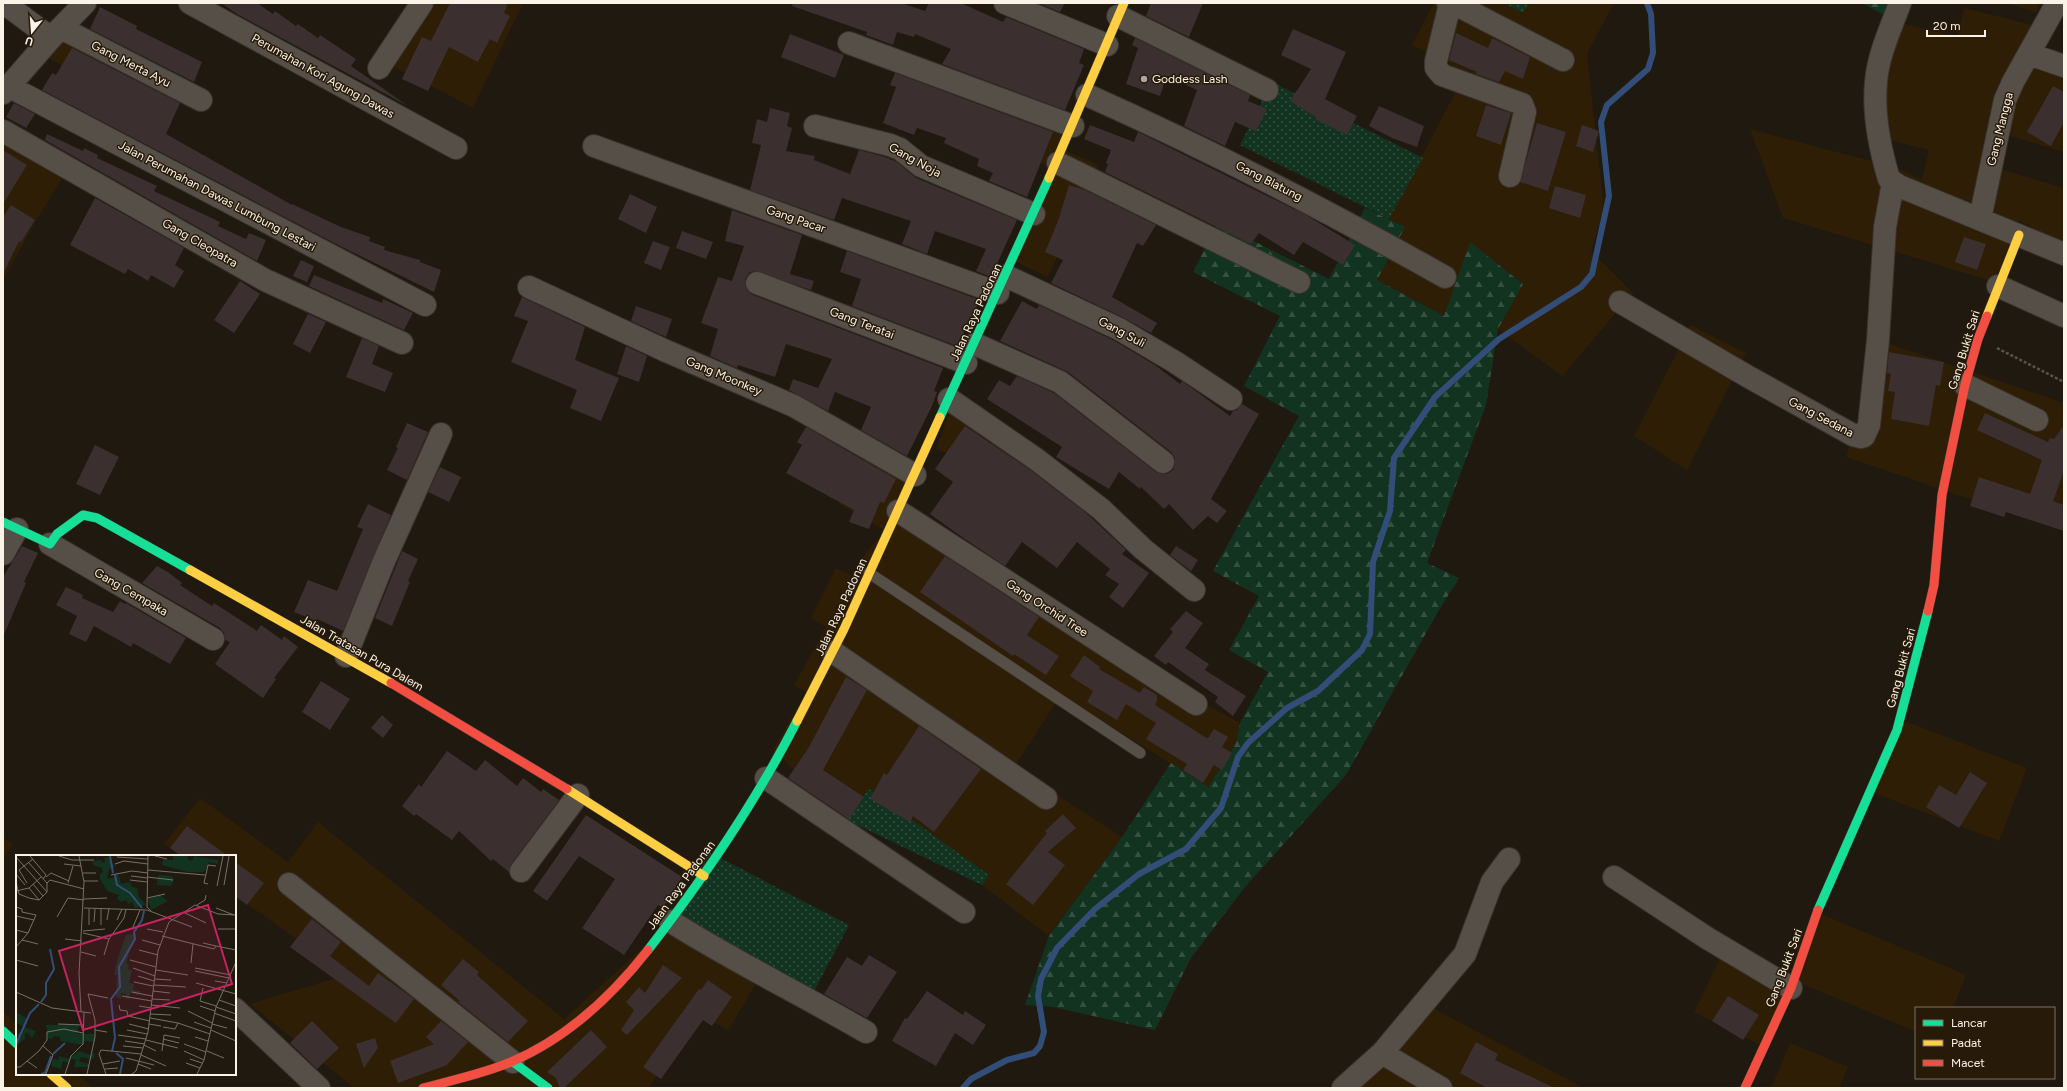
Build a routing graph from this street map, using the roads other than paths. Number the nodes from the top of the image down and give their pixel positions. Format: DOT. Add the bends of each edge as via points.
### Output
graph roads {
  1 [pos="4,3"];
  2 [pos="85,3"];
  3 [pos="190,3"];
  4 [pos="422,3"];
  5 [pos="1005,3"];
  6 [pos="1448,3"];
  7 [pos="1453,3"];
  8 [pos="1900,3"];
  9 [pos="2057,3"];
  10 [pos="1121,10"];
  11 [pos="56,33"];
  12 [pos="849,42"];
  13 [pos="1107,45"];
  14 [pos="2029,54"];
  15 [pos="1563,60"];
  16 [pos="2064,66"];
  17 [pos="379,68"];
  18 [pos="6,90"];
  19 [pos="1267,90"];
  20 [pos="1087,95"];
  21 [pos="201,100"];
  22 [pos="815,126"];
  23 [pos="1073,126"];
  24 [pos="3,131"];
  25 [pos="594,146"];
  26 [pos="456,148"];
  27 [pos="1058,163"];
  28 [pos="1510,176"];
  29 [pos="1893,183"];
  30 [pos="1034,214"];
  31 [pos="1980,219"];
  32 [pos="2019,235"];
  33 [pos="2064,254"];
  34 [pos="1445,277"];
  35 [pos="1299,282"];
  36 [pos="757,283"];
  37 [pos="1002,285"];
  38 [pos="1998,286"];
  39 [pos="529,287"];
  40 [pos="1620,302"];
  41 [pos="425,305"];
  42 [pos="2064,316"];
  43 [pos="402,343"];
  44 [pos="970,353"];
  45 [pos="1965,385"];
  46 [pos="949,399"];
  47 [pos="1231,399"];
  48 [pos="2037,420"];
  49 [pos="440,434"];
  50 [pos="1163,462"];
  51 [pos="915,475"];
  52 [pos="898,511"];
  53 [pos="10,525"];
  54 [pos="50,544"];
  55 [pos="3,554"];
  56 [pos="869,573"];
  57 [pos="1194,590"];
  58 [pos="213,639"];
  59 [pos="833,652"];
  60 [pos="346,656"];
  61 [pos="1196,704"];
  62 [pos="1140,753"];
  63 [pos="766,778"];
  64 [pos="578,795"];
  65 [pos="1046,798"];
  66 [pos="1509,859"];
  67 [pos="521,871"];
  68 [pos="704,876"];
  69 [pos="1614,877"];
  70 [pos="289,884"];
  71 [pos="964,912"];
  72 [pos="670,921"];
  73 [pos="1791,988"];
  74 [pos="236,1010"];
  75 [pos="3,1031"];
  76 [pos="866,1032"];
  77 [pos="16,1043"];
  78 [pos="1382,1053"];
  79 [pos="514,1062"];
  80 [pos="52,1075"];
  81 [pos="67,1088"];
  82 [pos="319,1088"];
  83 [pos="423,1088"];
  84 [pos="548,1088"];
  85 [pos="1343,1088"];
  86 [pos="1441,1088"];
  87 [pos="1745,1088"];
  1 -- 11 [label="street, Gang Merta Ayu"];
  2 -- 11 [label="street"];
  3 -- 26 [label="street, Perumahan Kori Agung Dawas"];
  4 -- 17 [label="street"];
  5 -- 13 [label="street"];
  6 -- 28 [label="street" via="1436,61 1439,72 1522,104 1524,107"];
  7 -- 15 [label="street"];
  8 -- 29 [label="street" via="1882,54 1876,81 1875,106 1888,176"];
  9 -- 14 [label="street, Gang Mangga"];
  10 -- 13 [label="street, Jalan Raya Padonan"];
  10 -- 19 [label="street"];
  11 -- 18 [label="street"];
  11 -- 21 [label="street, Gang Merta Ayu"];
  12 -- 23 [label="street"];
  13 -- 20 [label="street, Jalan Raya Padonan"];
  14 -- 16 [label="street"];
  14 -- 31 [label="street, Gang Mangga" via="2005,100"];
  18 -- 41 [label="street, Jalan Perumahan Dawas Lumbung Lestari"];
  20 -- 23 [label="street, Jalan Raya Padonan"];
  20 -- 34 [label="street, Gang Blatung" via="1255,173 1347,221"];
  22 -- 30 [label="street, Gang Noja" via="900,149 921,166"];
  23 -- 27 [label="street, Jalan Raya Padonan"];
  24 -- 43 [label="street, Gang Cleopatra" via="265,280"];
  25 -- 37 [label="street, Gang Pacar" via="742,201"];
  27 -- 30 [label="street, Jalan Raya Padonan"];
  27 -- 35 [label="street"];
  29 -- 31 [label="street"];
  29 -- 40 [label="street, Gang Sedana" via="1885,227 1878,340 1869,425 1864,436 1853,435"];
  30 -- 37 [label="street, Jalan Raya Padonan"];
  31 -- 32 [label="street"];
  32 -- 33 [label="street"];
  32 -- 38 [label="street, Gang Bukit Sari"];
  36 -- 44 [label="street, Gang Teratai"];
  37 -- 44 [label="street, Jalan Raya Padonan"];
  37 -- 47 [label="street, Gang Suli" via="1119,330 1175,362"];
  38 -- 42 [label="street"];
  38 -- 45 [label="street, Gang Bukit Sari" via="1978,339"];
  39 -- 51 [label="street, Gang Moonkey" via="666,351 794,406"];
  44 -- 46 [label="street, Jalan Raya Padonan"];
  44 -- 50 [label="street, Gang Teratai" via="1060,382"];
  45 -- 48 [label="street"];
  45 -- 73 [label="street, Gang Bukit Sari" via="1942,495 1934,585 1897,730 1820,905"];
  46 -- 51 [label="street, Jalan Raya Padonan"];
  46 -- 57 [label="street" via="1036,459 1095,504"];
  49 -- 60 [label="street" via="384,561"];
  51 -- 52 [label="street, Jalan Raya Padonan"];
  52 -- 56 [label="street, Jalan Raya Padonan"];
  52 -- 61 [label="street, Gang Orchid Tree"];
  53 -- 54 [label="street"];
  53 -- 55 [label="street"];
  54 -- 58 [label="street, Gang Cempaka"];
  54 -- 60 [label="street, Jalan Tratasan Pura Dalem" via="58,534 82,515 97,518"];
  56 -- 59 [label="street, Jalan Raya Padonan"];
  56 -- 62 [label="lane"];
  59 -- 63 [label="street, Jalan Raya Padonan" via="807,707"];
  59 -- 65 [label="street"];
  60 -- 64 [label="street, Jalan Tratasan Pura Dalem"];
  63 -- 68 [label="street, Jalan Raya Padonan"];
  63 -- 71 [label="street"];
  64 -- 67 [label="street"];
  64 -- 68 [label="street, Jalan Tratasan Pura Dalem"];
  66 -- 78 [label="street" via="1492,882 1465,954"];
  68 -- 72 [label="street, Jalan Raya Padonan" via="693,894"];
  69 -- 73 [label="street" via="1707,938"];
  70 -- 79 [label="street"];
  72 -- 76 [label="street" via="703,942 805,996"];
  72 -- 79 [label="street, Jalan Raya Padonan" via="636,964 607,994 562,1034"];
  73 -- 87 [label="street, Gang Bukit Sari"];
  74 -- 82 [label="street"];
  75 -- 77 [label="street"];
  78 -- 85 [label="street"];
  78 -- 86 [label="street"];
  79 -- 83 [label="street, Jalan Raya Padonan"];
  79 -- 84 [label="street"];
  80 -- 81 [label="street"];
}
